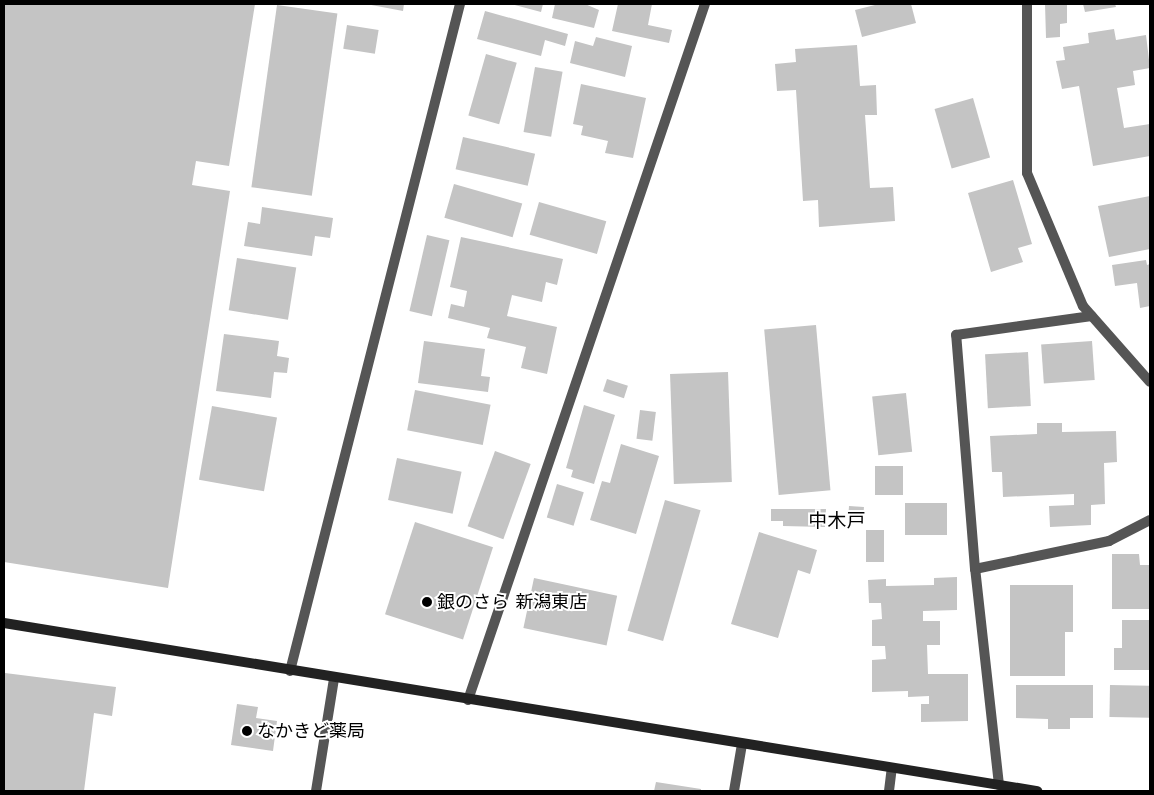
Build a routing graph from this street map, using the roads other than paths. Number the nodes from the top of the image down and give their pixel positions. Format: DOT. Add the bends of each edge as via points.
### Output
graph roads {
  1 [pos="460,4"];
  2 [pos="705,4"];
  3 [pos="1027,4"];
  4 [pos="1092,316"];
  5 [pos="1150,382"];
  6 [pos="1150,520"];
  7 [pos="975,569"];
  8 [pos="4,623"];
  9 [pos="290,671"];
  10 [pos="334,678"];
  11 [pos="468,700"];
  12 [pos="742,744"];
  13 [pos="892,768"];
  14 [pos="999,785"];
  15 [pos="986,787"];
  16 [pos="316,791"];
  17 [pos="734,791"];
  18 [pos="889,791"];
  19 [pos="1037,791"];
  1 -- 9 [label="street"];
  2 -- 11 [label="street"];
  3 -- 4 [label="street" via="1027,173 1083,306"];
  4 -- 5 [label="street"];
  4 -- 7 [label="street" via="956,335"];
  6 -- 7 [label="street" via="1108,541"];
  7 -- 14 [label="street"];
  8 -- 9 [label="street"];
  9 -- 10 [label="street"];
  10 -- 11 [label="street"];
  10 -- 16 [label="street"];
  11 -- 12 [label="street"];
  12 -- 13 [label="street"];
  12 -- 17 [label="street"];
  13 -- 15 [label="street"];
  13 -- 18 [label="street"];
  14 -- 15 [label="street"];
  14 -- 19 [label="street"];
}
